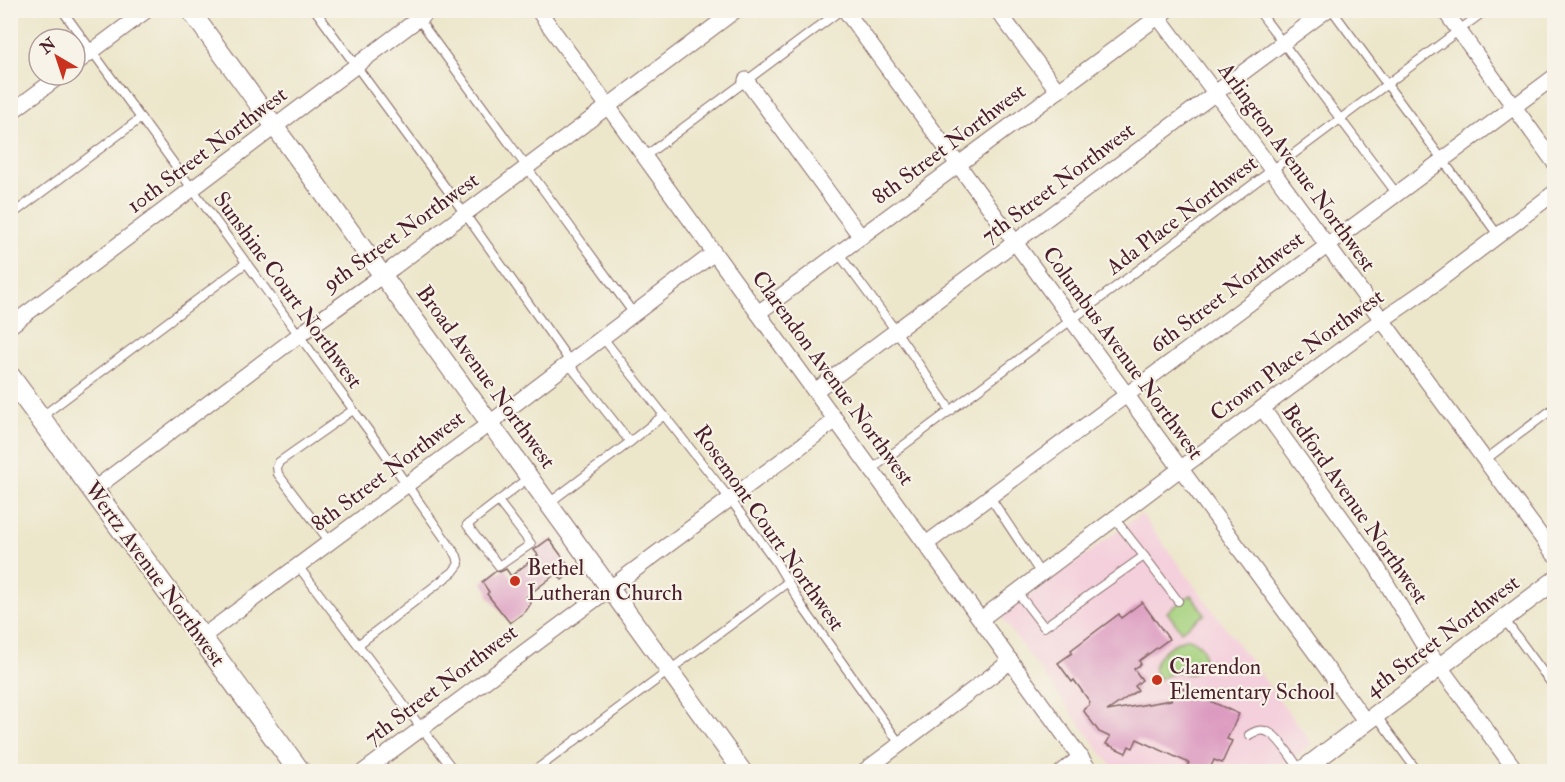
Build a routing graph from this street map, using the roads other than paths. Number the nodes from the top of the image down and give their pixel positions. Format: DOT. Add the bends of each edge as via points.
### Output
graph roads {
  1 [pos="62,10"];
  2 [pos="147,10"];
  3 [pos="190,10"];
  4 [pos="315,10"];
  5 [pos="538,10"];
  6 [pos="736,10"];
  7 [pos="843,10"];
  8 [pos="998,10"];
  9 [pos="1258,10"];
  10 [pos="1328,10"];
  11 [pos="1332,10"];
  12 [pos="1444,10"];
  13 [pos="1485,10"];
  14 [pos="420,13"];
  15 [pos="1159,13"];
  16 [pos="1458,31"];
  17 [pos="1283,44"];
  18 [pos="92,52"];
  19 [pos="87,56"];
  20 [pos="355,67"];
  21 [pos="1554,77"];
  22 [pos="746,80"];
  23 [pos="1387,84"];
  24 [pos="45,87"];
  25 [pos="1058,91"];
  26 [pos="1216,94"];
  27 [pos="608,106"];
  28 [pos="1514,107"];
  29 [pos="10,113"];
  30 [pos="141,118"];
  31 [pos="1340,119"];
  32 [pos="274,127"];
  33 [pos="644,157"];
  34 [pos="1443,160"];
  35 [pos="1554,162"];
  36 [pos="958,166"];
  37 [pos="526,168"];
  38 [pos="1272,171"];
  39 [pos="192,189"];
  40 [pos="1554,193"];
  41 [pos="1396,194"];
  42 [pos="465,214"];
  43 [pos="10,216"];
  44 [pos="1498,236"];
  45 [pos="861,237"];
  46 [pos="1014,243"];
  47 [pos="1327,246"];
  48 [pos="714,253"];
  49 [pos="839,254"];
  50 [pos="246,263"];
  51 [pos="382,275"];
  52 [pos="758,313"];
  53 [pos="634,314"];
  54 [pos="1071,320"];
  55 [pos="1382,321"];
  56 [pos="10,326"];
  57 [pos="896,332"];
  58 [pos="299,335"];
  59 [pos="603,338"];
  60 [pos="570,363"];
  61 [pos="10,377"];
  62 [pos="815,392"];
  63 [pos="1127,395"];
  64 [pos="1262,408"];
  65 [pos="1554,408"];
  66 [pos="353,410"];
  67 [pos="951,411"];
  68 [pos="664,415"];
  69 [pos="40,417"];
  70 [pos="836,420"];
  71 [pos="490,423"];
  72 [pos="630,442"];
  73 [pos="1485,460"];
  74 [pos="872,469"];
  75 [pos="1180,469"];
  76 [pos="529,477"];
  77 [pos="406,485"];
  78 [pos="93,490"];
  79 [pos="990,497"];
  80 [pos="730,499"];
  81 [pos="498,501"];
  82 [pos="548,503"];
  83 [pos="1114,518"];
  84 [pos="330,542"];
  85 [pos="926,544"];
  86 [pos="1554,554"];
  87 [pos="1144,556"];
  88 [pos="298,566"];
  89 [pos="1041,573"];
  90 [pos="1554,581"];
  91 [pos="788,582"];
  92 [pos="609,587"];
  93 [pos="1017,592"];
  94 [pos="1178,601"];
  95 [pos="1504,619"];
  96 [pos="981,620"];
  97 [pos="202,637"];
  98 [pos="359,644"];
  99 [pos="1011,661"];
  100 [pos="1440,667"];
  101 [pos="670,670"];
  102 [pos="1554,687"];
  103 [pos="1371,718"];
  104 [pos="422,728"];
  105 [pos="1249,735"];
  106 [pos="900,744"];
  107 [pos="1081,757"];
  108 [pos="735,769"];
  109 [pos="1307,769"];
  110 [pos="300,771"];
  111 [pos="363,771"];
  112 [pos="455,771"];
  113 [pos="533,771"];
  114 [pos="863,771"];
  115 [pos="1062,771"];
  116 [pos="1091,771"];
  117 [pos="1418,771"];
  118 [pos="1517,771"];
  1 -- 18 [label="lane, Sunshine Court Northwest"];
  2 -- 18 [label="street"];
  3 -- 32 [label="street, Broad Avenue Northwest"];
  4 -- 20 [label="lane"];
  5 -- 27 [label="street, Clarendon Avenue Northwest"];
  6 -- 27 [label="street, 9th Street Northwest"];
  7 -- 22 [label="lane"];
  7 -- 36 [label="street, Columbus Avenue Northwest"];
  8 -- 25 [label="street"];
  9 -- 17 [label="lane"];
  10 -- 17 [label="street, 7th Street Northwest"];
  11 -- 23 [label="lane"];
  12 -- 16 [label="street"];
  13 -- 16 [label="lane, Ada Place Northwest"];
  14 -- 20 [label="street, 10th Street Northwest"];
  14 -- 37 [label="lane"];
  15 -- 25 [label="street, 8th Street Northwest"];
  15 -- 26 [label="street, Arlington Avenue Northwest"];
  16 -- 23 [label="lane, Ada Place Northwest"];
  16 -- 28 [label="street"];
  17 -- 26 [label="street, 7th Street Northwest"];
  17 -- 31 [label="lane"];
  18 -- 19 [label="street"];
  18 -- 30 [label="lane, Sunshine Court Northwest"];
  20 -- 32 [label="street, 10th Street Northwest"];
  20 -- 42 [label="lane"];
  21 -- 28 [label="street, 6th Street Northwest"];
  22 -- 33 [label="lane"];
  22 -- 45 [label="street"];
  23 -- 31 [label="lane, Ada Place Northwest"];
  23 -- 34 [label="lane"];
  24 -- 29 [label="street"];
  25 -- 36 [label="street, 8th Street Northwest"];
  26 -- 38 [label="street, Arlington Avenue Northwest"];
  26 -- 46 [label="street, 7th Street Northwest"];
  27 -- 33 [label="street, Clarendon Avenue Northwest"];
  27 -- 37 [label="street, 9th Street Northwest"];
  28 -- 34 [label="street, 6th Street Northwest"];
  28 -- 35 [label="street"];
  30 -- 39 [label="lane, Sunshine Court Northwest"];
  30 -- 43 [label="lane"];
  31 -- 38 [label="lane, Ada Place Northwest"];
  31 -- 41 [label="lane"];
  32 -- 39 [label="street, 10th Street Northwest"];
  32 -- 51 [label="street, Broad Avenue Northwest"];
  33 -- 48 [label="street, Clarendon Avenue Northwest"];
  34 -- 41 [label="street, 6th Street Northwest"];
  34 -- 44 [label="lane"];
  36 -- 45 [label="street, 8th Street Northwest"];
  36 -- 46 [label="street, Columbus Avenue Northwest"];
  37 -- 42 [label="street, 9th Street Northwest"];
  37 -- 53 [label="lane"];
  38 -- 47 [label="street, Arlington Avenue Northwest"];
  38 -- 54 [label="lane, Ada Place Northwest"];
  39 -- 50 [label="lane, Sunshine Court Northwest"];
  39 -- 56 [label="street, 10th Street Northwest"];
  40 -- 44 [label="street, Crown Place Northwest"];
  41 -- 47 [label="street, 6th Street Northwest"];
  42 -- 51 [label="street, 9th Street Northwest"];
  42 -- 60 [label="lane"];
  44 -- 55 [label="street, Crown Place Northwest"];
  45 -- 49 [label="street, 8th Street Northwest"];
  46 -- 54 [label="street, Columbus Avenue Northwest"];
  46 -- 57 [label="street, 7th Street Northwest"];
  47 -- 55 [label="street, Arlington Avenue Northwest"];
  47 -- 63 [label="street, 6th Street Northwest"];
  48 -- 52 [label="street, Clarendon Avenue Northwest"];
  48 -- 53 [label="street, 8th Street Northwest"];
  49 -- 52 [label="street, 8th Street Northwest"];
  49 -- 57 [label="lane"];
  50 -- 58 [label="lane, Sunshine Court Northwest"];
  50 -- 69 [label="lane"];
  51 -- 58 [label="street, 9th Street Northwest"];
  51 -- 71 [label="street, Broad Avenue Northwest"];
  52 -- 62 [label="street, Clarendon Avenue Northwest"];
  53 -- 59 [label="street, 8th Street Northwest"];
  54 -- 63 [label="street, Columbus Avenue Northwest"];
  54 -- 67 [label="lane, Ada Place Northwest"];
  55 -- 64 [label="street, Crown Place Northwest"];
  55 -- 73 [label="street, Arlington Avenue Northwest"];
  57 -- 62 [label="street, 7th Street Northwest"];
  57 -- 67 [label="lane"];
  58 -- 66 [label="lane, Sunshine Court Northwest"];
  58 -- 78 [label="street, 9th Street Northwest"];
  59 -- 60 [label="street, 8th Street Northwest"];
  59 -- 68 [label="lane, Rosemont Court Northwest"];
  60 -- 71 [label="street, 8th Street Northwest"];
  60 -- 72 [label="lane"];
  61 -- 69 [label="main road, Wertz Avenue Northwest"];
  62 -- 70 [label="street, Clarendon Avenue Northwest"];
  63 -- 75 [label="street, Columbus Avenue Northwest"];
  63 -- 79 [label="street, 6th Street Northwest"];
  64 -- 75 [label="street, Crown Place Northwest"];
  64 -- 100 [label="street, Bedford Avenue Northwest" via="1375,564"];
  65 -- 73 [label="lane"];
  66 -- 77 [label="lane, Sunshine Court Northwest"];
  66 -- 84 [label="lane" via="277,467 281,478"];
  67 -- 74 [label="lane, Ada Place Northwest"];
  68 -- 72 [label="lane"];
  68 -- 80 [label="lane, Rosemont Court Northwest"];
  69 -- 78 [label="main road, Wertz Avenue Northwest"];
  70 -- 74 [label="street, Clarendon Avenue Northwest"];
  70 -- 80 [label="street, 7th Street Northwest"];
  71 -- 76 [label="street, Broad Avenue Northwest"];
  71 -- 77 [label="street, 8th Street Northwest"];
  72 -- 82 [label="lane"];
  73 -- 86 [label="street, Arlington Avenue Northwest"];
  74 -- 85 [label="street, Clarendon Avenue Northwest"];
  75 -- 83 [label="street, Crown Place Northwest"];
  75 -- 103 [label="street, Columbus Avenue Northwest"];
  76 -- 81 [label="lane"];
  76 -- 82 [label="street, Broad Avenue Northwest"];
  77 -- 84 [label="street, 8th Street Northwest"];
  77 -- 98 [label="lane, Sunshine Court Northwest" via="459,564 453,573"];
  78 -- 97 [label="main road, Wertz Avenue Northwest"];
  79 -- 85 [label="street, 6th Street Northwest"];
  79 -- 89 [label="lane"];
  80 -- 91 [label="lane, Rosemont Court Northwest"];
  80 -- 92 [label="street, 7th Street Northwest"];
  81 -- 81 [label="lane" via="467,525 499,566 531,544"];
  82 -- 92 [label="street, Broad Avenue Northwest"];
  83 -- 87 [label="lane"];
  83 -- 89 [label="street, Crown Place Northwest"];
  84 -- 88 [label="street, 8th Street Northwest"];
  85 -- 96 [label="street, Clarendon Avenue Northwest"];
  87 -- 93 [label="lane" via="1044,627"];
  87 -- 94 [label="lane"];
  88 -- 97 [label="street, 8th Street Northwest"];
  88 -- 98 [label="lane"];
  89 -- 93 [label="street, Crown Place Northwest"];
  90 -- 95 [label="street, 4th Street Northwest"];
  91 -- 101 [label="lane"];
  91 -- 106 [label="lane, Rosemont Court Northwest"];
  92 -- 101 [label="street, Broad Avenue Northwest"];
  92 -- 104 [label="street, 7th Street Northwest"];
  93 -- 96 [label="street, Crown Place Northwest"];
  95 -- 100 [label="street, 4th Street Northwest"];
  95 -- 102 [label="lane"];
  96 -- 99 [label="street, Clarendon Avenue Northwest"];
  97 -- 110 [label="main road, Wertz Avenue Northwest"];
  98 -- 104 [label="lane"];
  99 -- 106 [label="street"];
  99 -- 107 [label="street, Clarendon Avenue Northwest"];
  100 -- 103 [label="street, 4th Street Northwest"];
  100 -- 118 [label="street, Bedford Avenue Northwest"];
  101 -- 108 [label="street, Broad Avenue Northwest"];
  101 -- 113 [label="lane"];
  103 -- 109 [label="street, 4th Street Northwest"];
  103 -- 117 [label="lane"];
  104 -- 111 [label="street, 7th Street Northwest"];
  104 -- 112 [label="lane"];
  105 -- 109 [label="lane" via="1257,730 1269,732"];
  106 -- 114 [label="street"];
  107 -- 115 [label="street"];
  107 -- 116 [label="street, Clarendon Avenue Northwest"];
}
